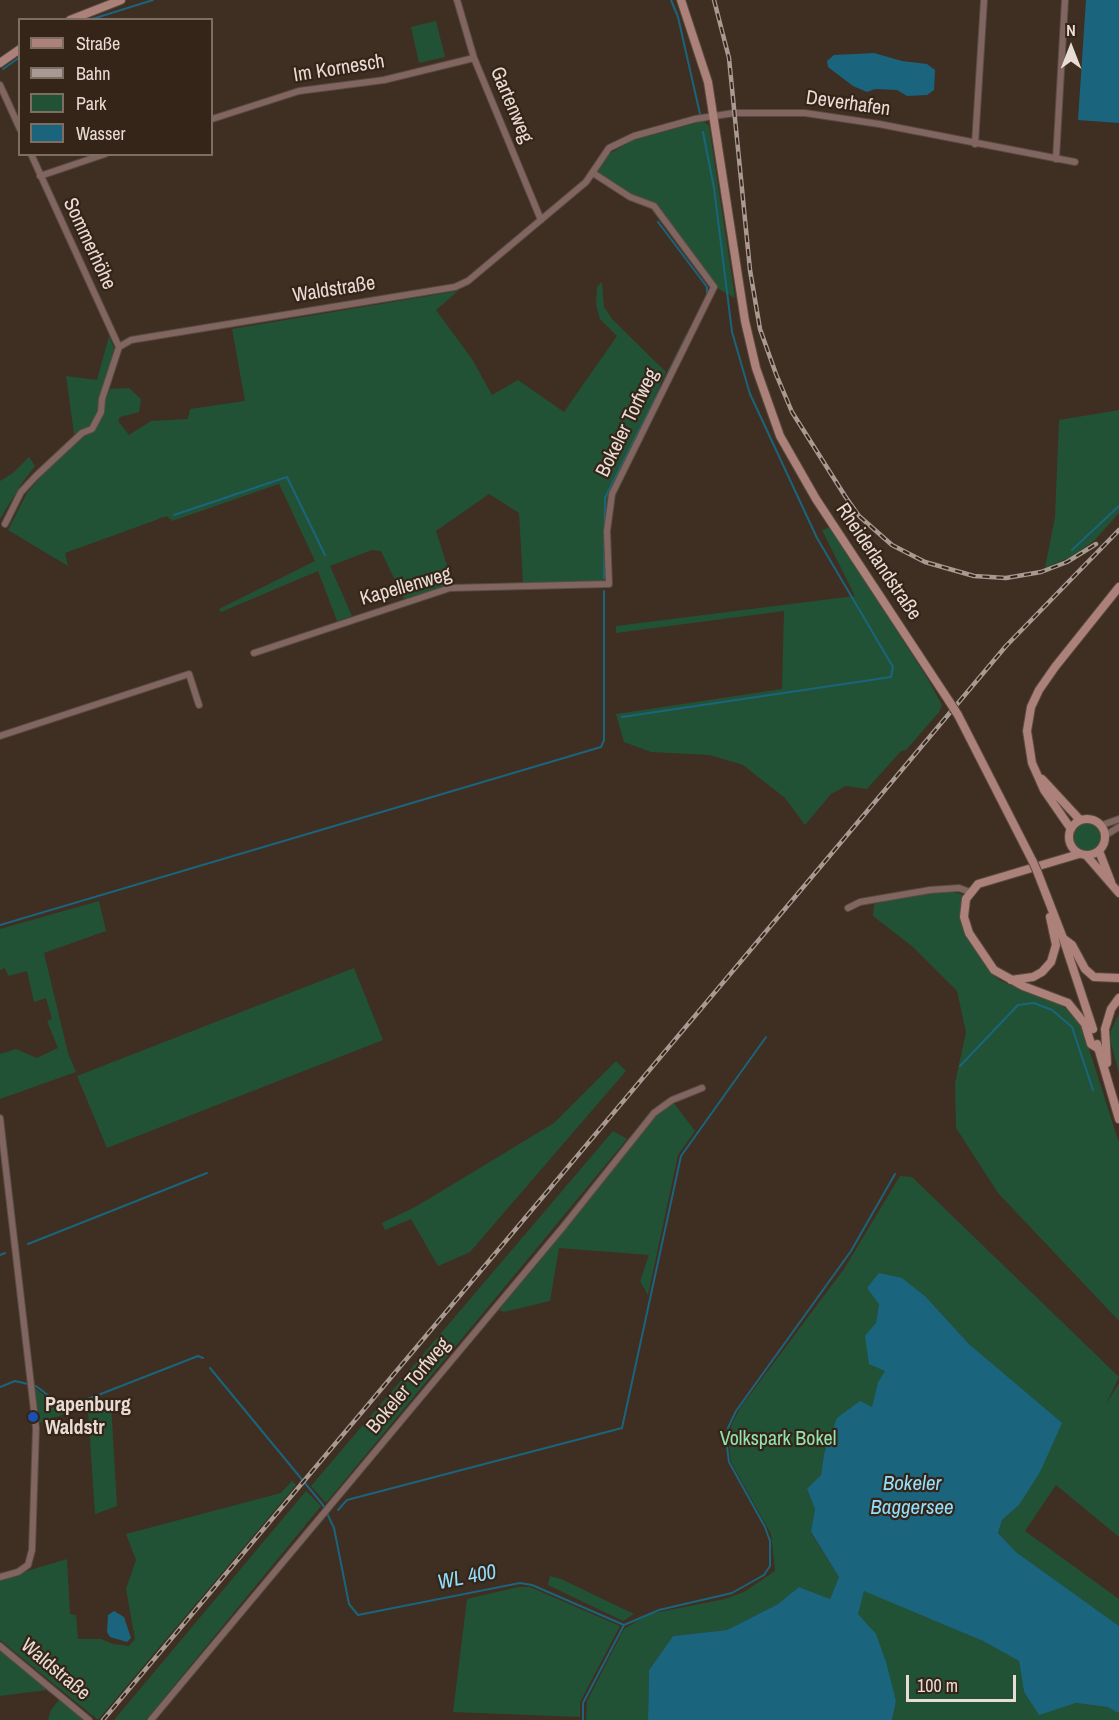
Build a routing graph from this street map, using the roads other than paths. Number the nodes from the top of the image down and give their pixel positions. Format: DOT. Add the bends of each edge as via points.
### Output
graph roads {
  1 [pos="121,0"];
  2 [pos="457,0"];
  3 [pos="681,0"];
  4 [pos="984,0"];
  5 [pos="1065,0"];
  6 [pos="75,18"];
  7 [pos="18,50"];
  8 [pos="474,58"];
  9 [pos="0,63"];
  10 [pos="0,85"];
  11 [pos="714,116"];
  12 [pos="213,119"];
  13 [pos="18,125"];
  14 [pos="975,144"];
  15 [pos="32,156"];
  16 [pos="99,156"];
  17 [pos="1056,159"];
  18 [pos="1075,162"];
  19 [pos="593,173"];
  20 [pos="40,176"];
  21 [pos="541,220"];
  22 [pos="118,347"];
  23 [pos="5,524"];
  24 [pos="609,584"];
  25 [pos="1119,587"];
  26 [pos="254,653"];
  27 [pos="199,705"];
  28 [pos="0,736"];
  29 [pos="1036,772"];
  30 [pos="1119,819"];
  31 [pos="1080,820"];
  32 [pos="1101,825"];
  33 [pos="1119,827"];
  34 [pos="1071,829"];
  35 [pos="1106,835"];
  36 [pos="1071,844"];
  37 [pos="1099,851"];
  38 [pos="1082,854"];
  39 [pos="1050,861"];
  40 [pos="1111,882"];
  41 [pos="970,892"];
  42 [pos="1119,893"];
  43 [pos="1050,905"];
  44 [pos="848,908"];
  45 [pos="1063,938"];
  46 [pos="1119,978"];
  47 [pos="1009,980"];
  48 [pos="1119,998"];
  49 [pos="1099,1049"];
  50 [pos="1106,1072"];
  51 [pos="702,1088"];
  52 [pos="0,1118"];
  53 [pos="1119,1119"];
  54 [pos="0,1577"];
  55 [pos="0,1646"];
  56 [pos="89,1720"];
  57 [pos="151,1720"];
  1 -- 6 [label="main road"];
  2 -- 8 [label="street, Gartenweg"];
  3 -- 11 [label="main road, Rheiderlandstraße" via="708,82"];
  4 -- 14 [label="street"];
  5 -- 17 [label="street"];
  7 -- 9 [label="main road"];
  8 -- 12 [label="street, Im Kornesch" via="384,80 298,90"];
  8 -- 21 [label="street, Gartenweg"];
  10 -- 13 [label="street"];
  11 -- 14 [label="street, Deverhafen" via="805,113"];
  11 -- 19 [label="street, Waldstraße" via="622,140 609,148"];
  11 -- 43 [label="main road, Rheiderlandstraße, bridge" via="745,321 756,368 780,436 816,499 950,701 1033,862"];
  14 -- 17 [label="street, Deverhafen"];
  15 -- 20 [label="street, Sommerhöhe"];
  16 -- 20 [label="street"];
  17 -- 18 [label="street, Deverhafen"];
  19 -- 21 [label="street, Waldstraße"];
  19 -- 24 [label="street, Bokeler Torfweg" via="654,206 714,287 612,494 607,531"];
  20 -- 22 [label="street, Sommerhöhe"];
  21 -- 22 [label="street, Waldstraße" via="468,281 455,287 131,340"];
  22 -- 23 [label="street" via="101,412 92,429 21,492"];
  24 -- 26 [label="street, Kapellenweg" via="450,588"];
  25 -- 29 [label="main road" via="1039,690 1031,707 1027,731"];
  27 -- 28 [label="street" via="189,674"];
  29 -- 31 [label="main road"];
  29 -- 34 [label="main road"];
  30 -- 32 [label="street"];
  31 -- 32 [label="main road" via="1092,819"];
  31 -- 34 [label="main road"];
  32 -- 35 [label="main road"];
  33 -- 35 [label="street"];
  34 -- 36 [label="main road"];
  35 -- 37 [label="main road"];
  36 -- 38 [label="main road"];
  36 -- 39 [label="main road"];
  37 -- 38 [label="main road"];
  37 -- 40 [label="main road"];
  38 -- 39 [label="main road"];
  38 -- 40 [label="main road"];
  39 -- 41 [label="main road" via="987,879"];
  40 -- 42 [label="main road"];
  41 -- 44 [label="street" via="959,888 930,890 860,902"];
  41 -- 47 [label="main road" via="964,908 969,933 989,965"];
  43 -- 45 [label="main road, Rheiderlandstraße"];
  43 -- 47 [label="main road" via="1056,945 1051,962 1033,977"];
  45 -- 46 [label="main road" via="1094,976"];
  45 -- 49 [label="main road, Rheiderlandstraße"];
  47 -- 49 [label="main road" via="1068,1004 1085,1024 1091,1044"];
  48 -- 50 [label="main road" via="1105,1029"];
  49 -- 50 [label="main road, Rheiderlandstraße"];
  50 -- 53 [label="main road, Rheiderlandstraße"];
  51 -- 57 [label="street, Bokeler Torfweg" via="672,1100 654,1113"];
  52 -- 54 [label="street" via="36,1428 32,1550 28,1565"];
  55 -- 56 [label="street, Waldstraße"];
}
